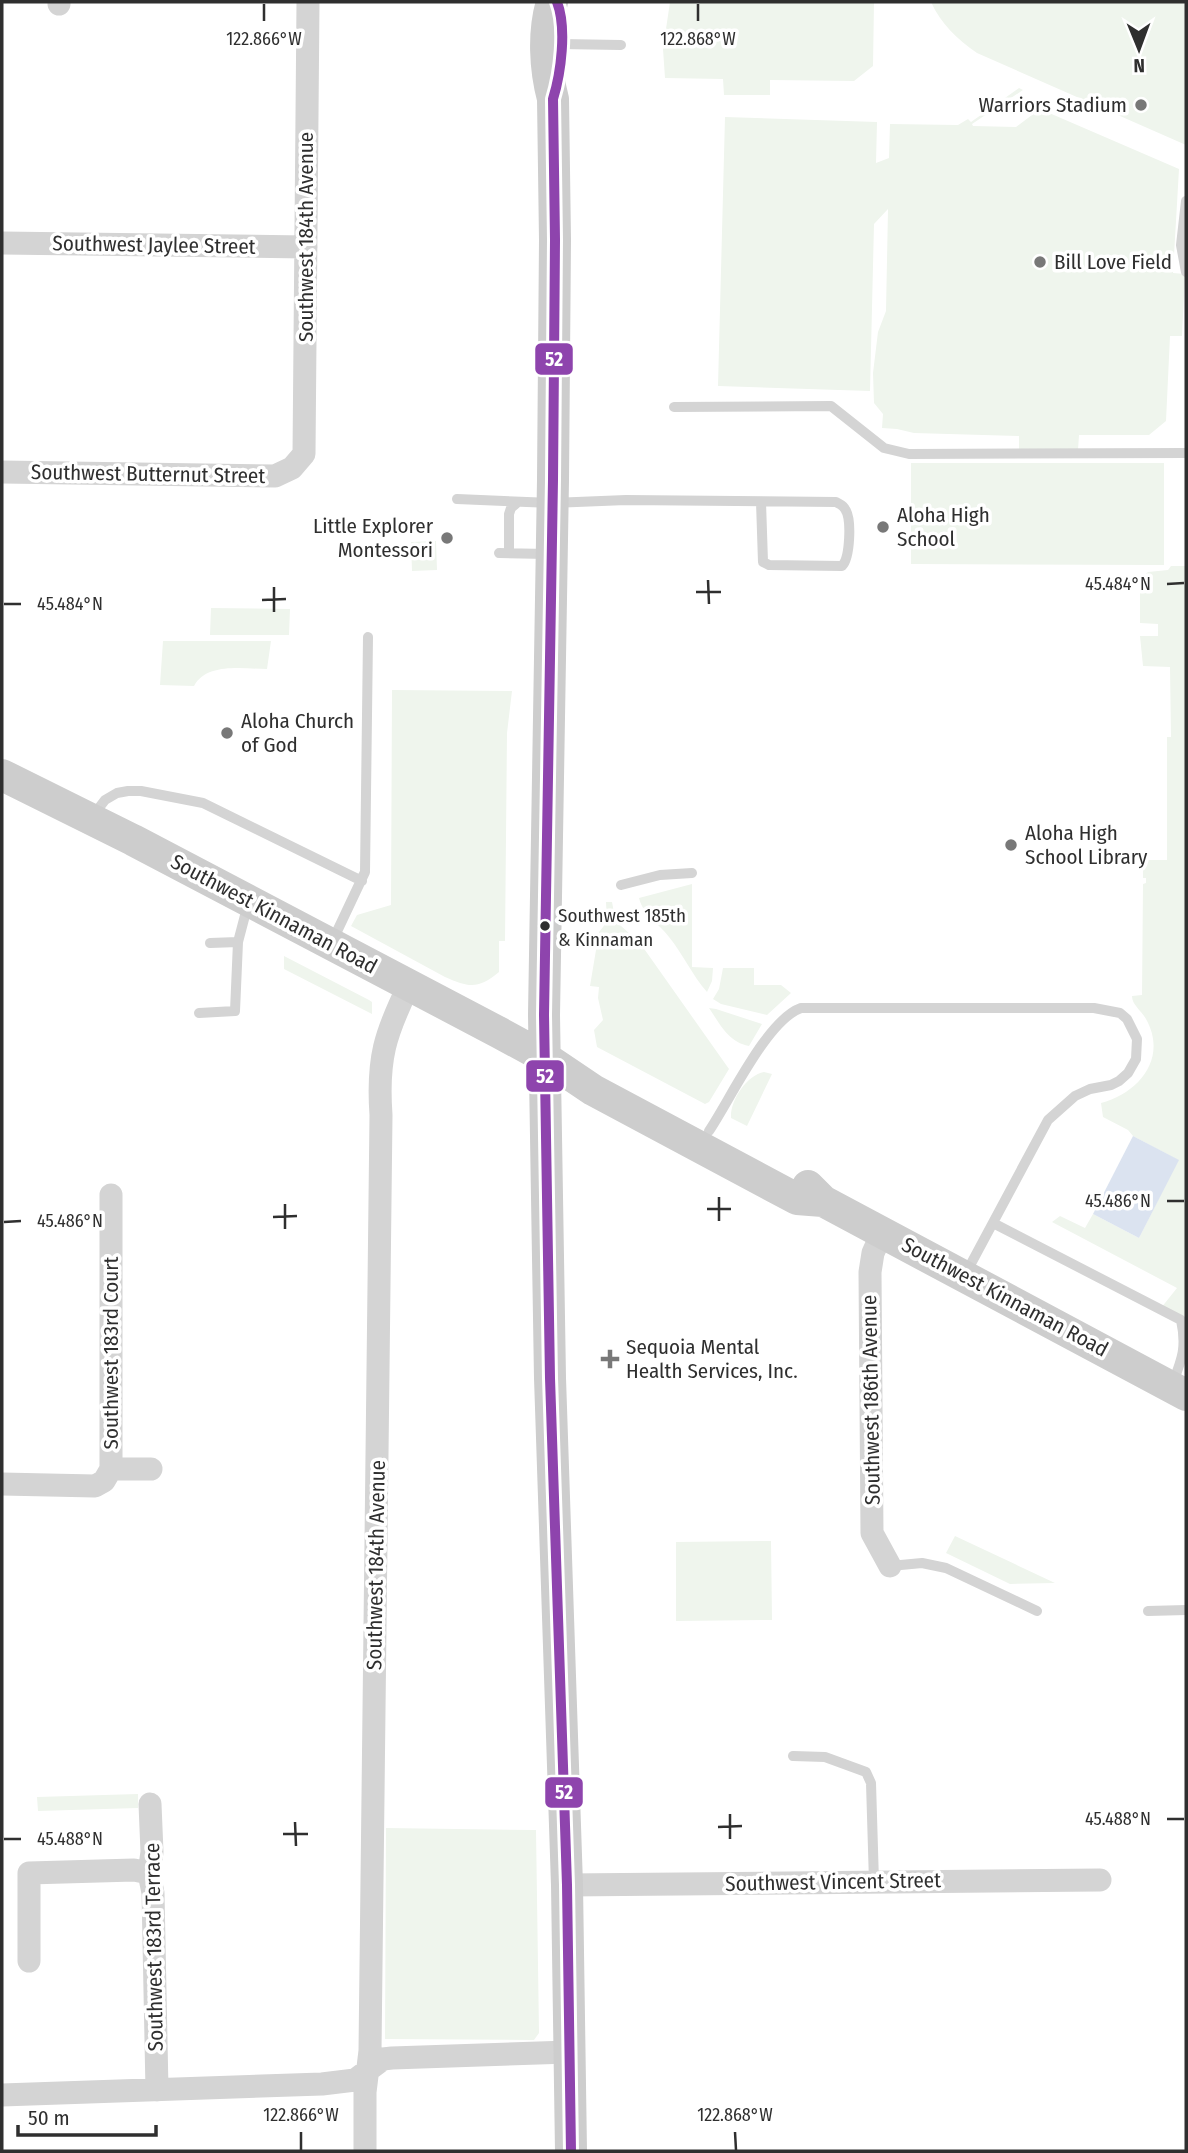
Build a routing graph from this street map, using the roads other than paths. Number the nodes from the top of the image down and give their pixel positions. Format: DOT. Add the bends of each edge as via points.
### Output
graph roads {
  1 [pos="308,2"];
  2 [pos="554,2"];
  3 [pos="560,44"];
  4 [pos="621,45"];
  5 [pos="553,99"];
  6 [pos="1186,201"];
  7 [pos="2,243"];
  8 [pos="306,247"];
  9 [pos="1186,272"];
  10 [pos="674,407"];
  11 [pos="1186,453"];
  12 [pos="292,468"];
  13 [pos="2,472"];
  14 [pos="457,499"];
  15 [pos="519,502"];
  16 [pos="761,502"];
  17 [pos="552,503"];
  18 [pos="551,554"];
  19 [pos="368,637"];
  20 [pos="2,775"];
  21 [pos="90,819"];
  22 [pos="692,873"];
  23 [pos="362,881"];
  24 [pos="621,885"];
  25 [pos="248,902"];
  26 [pos="238,942"];
  27 [pos="210,943"];
  28 [pos="331,944"];
  29 [pos="409,985"];
  30 [pos="199,1013"];
  31 [pos="544,1056"];
  32 [pos="709,1132"];
  33 [pos="111,1195"];
  34 [pos="823,1200"];
  35 [pos="993,1223"];
  36 [pos="882,1233"];
  37 [pos="965,1276"];
  38 [pos="1179,1391"];
  39 [pos="111,1469"];
  40 [pos="151,1469"];
  41 [pos="2,1484"];
  42 [pos="890,1566"];
  43 [pos="1186,1610"];
  44 [pos="1037,1611"];
  45 [pos="1148,1611"];
  46 [pos="793,1756"];
  47 [pos="150,1804"];
  48 [pos="149,1873"];
  49 [pos="1100,1880"];
  50 [pos="874,1882"];
  51 [pos="567,1885"];
  52 [pos="29,1961"];
  53 [pos="569,2052"];
  54 [pos="367,2072"];
  55 [pos="157,2090"];
  56 [pos="2,2095"];
  57 [pos="365,2151"];
  58 [pos="570,2151"];
  1 -- 8 [label="street, Southwest 184th Avenue"];
  2 -- 3 [label="main road" via="561,13"];
  2 -- 5 [label="main road" via="548,15 547,77"];
  3 -- 4 [label="lane"];
  3 -- 5 [label="main road" via="560,77"];
  5 -- 17 [label="main road"];
  6 -- 9 [label="lane" via="1181,246"];
  7 -- 8 [label="street, Southwest Jaylee Street"];
  8 -- 12 [label="street, Southwest 184th Avenue" via="304,454"];
  10 -- 11 [label="lane" via="831,406 884,448 909,454"];
  12 -- 13 [label="street, Southwest Butternut Street" via="275,475"];
  14 -- 15 [label="lane"];
  15 -- 17 [label="lane"];
  15 -- 18 [label="lane" via="509,514 504,553"];
  16 -- 16 [label="lane" via="762,562 842,566 846,562 848,514 844,506 836,502"];
  16 -- 17 [label="lane"];
  17 -- 18 [label="main road"];
  18 -- 31 [label="main road"];
  19 -- 23 [label="lane" via="366,862"];
  20 -- 21 [label="main road, Southwest Kinnaman Road"];
  21 -- 23 [label="lane" via="105,800 128,791 203,803"];
  21 -- 25 [label="main road, Southwest Kinnaman Road"];
  22 -- 24 [label="lane"];
  23 -- 28 [label="lane"];
  25 -- 26 [label="lane"];
  25 -- 28 [label="main road, Southwest Kinnaman Road"];
  26 -- 27 [label="lane"];
  26 -- 30 [label="lane" via="235,1011"];
  28 -- 29 [label="main road, Southwest Kinnaman Road"];
  29 -- 31 [label="main road, Southwest Kinnaman Road"];
  29 -- 54 [label="street, Southwest 184th Avenue" via="389,1027 380,1061"];
  31 -- 32 [label="main road, Southwest Kinnaman Road" via="590,1069"];
  31 -- 34 [label="main road, Southwest Kinnaman Road" via="593,1090 797,1199"];
  31 -- 51 [label="main road"];
  32 -- 34 [label="main road, Southwest Kinnaman Road" via="804,1182"];
  32 -- 35 [label="lane" via="767,1038 792,1011 801,1008 1109,1009 1120,1013 1137,1040 1136,1059 1129,1073 1111,1085 1075,1096 1048,1120"];
  33 -- 39 [label="street, Southwest 183rd Court"];
  34 -- 36 [label="main road, Southwest Kinnaman Road"];
  35 -- 37 [label="lane"];
  35 -- 38 [label="lane" via="1181,1320 1185,1339"];
  36 -- 37 [label="main road, Southwest Kinnaman Road"];
  36 -- 42 [label="street, Southwest 186th Avenue" via="870,1272 872,1533"];
  37 -- 38 [label="main road, Southwest Kinnaman Road"];
  39 -- 40 [label="street"];
  39 -- 41 [label="street" via="95,1486"];
  42 -- 44 [label="lane" via="922,1563 946,1568"];
  43 -- 45 [label="lane"];
  46 -- 50 [label="lane" via="825,1758 866,1772"];
  47 -- 48 [label="street, Southwest 183rd Terrace"];
  48 -- 52 [label="street" via="29,1873"];
  48 -- 55 [label="street, Southwest 183rd Terrace"];
  49 -- 50 [label="street, Southwest Vincent Street"];
  50 -- 51 [label="street, Southwest Vincent Street"];
  51 -- 53 [label="main road"];
  53 -- 54 [label="street" via="392,2058 383,2059"];
  53 -- 58 [label="main road"];
  54 -- 55 [label="street" via="347,2082"];
  54 -- 57 [label="street, Southwest 184th Avenue"];
  55 -- 56 [label="street"];
}
